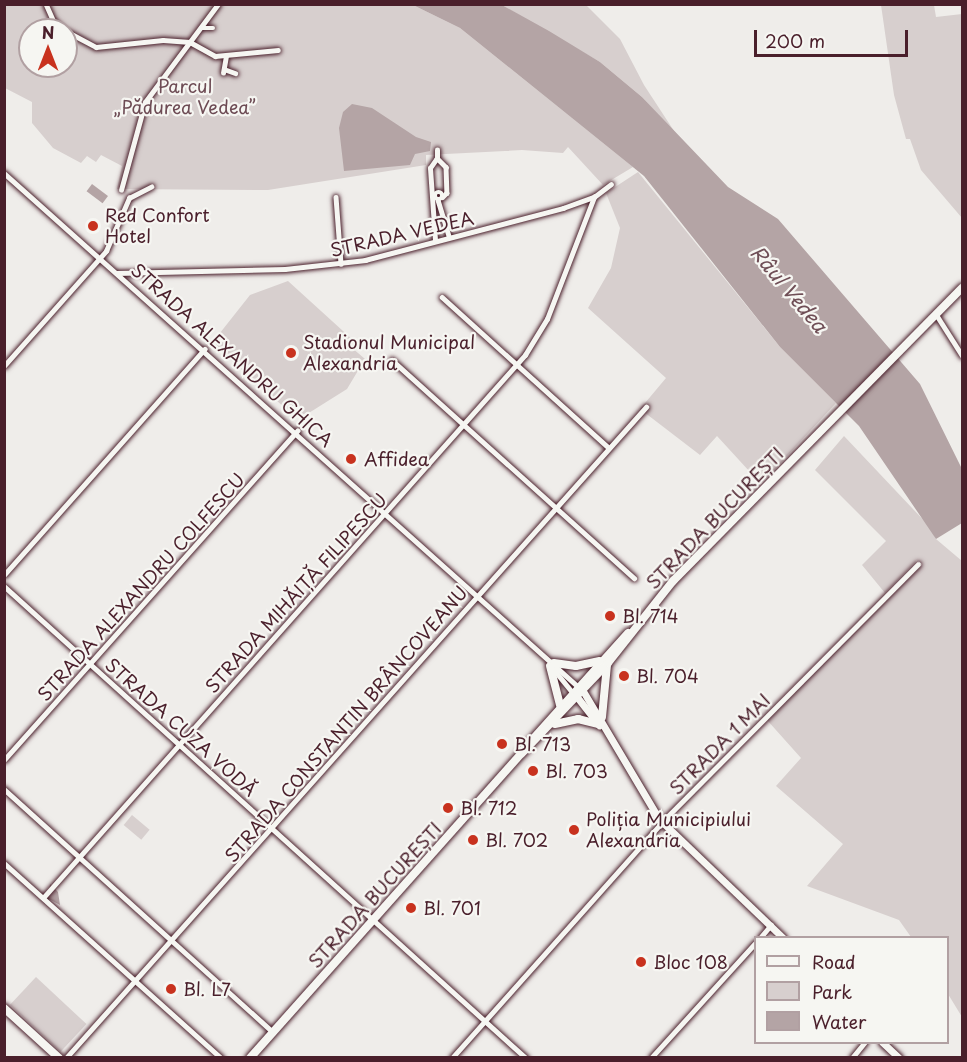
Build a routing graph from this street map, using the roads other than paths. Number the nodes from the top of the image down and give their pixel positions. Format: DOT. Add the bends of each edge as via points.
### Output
graph roads {
  1 [pos="46,4"];
  2 [pos="218,4"];
  3 [pos="52,18"];
  4 [pos="201,28"];
  5 [pos="213,28"];
  6 [pos="78,38"];
  7 [pos="190,42"];
  8 [pos="278,50"];
  9 [pos="226,56"];
  10 [pos="235,73"];
  11 [pos="437,150"];
  12 [pos="437,158"];
  13 [pos="4,173"];
  14 [pos="611,184"];
  15 [pos="151,187"];
  16 [pos="121,190"];
  17 [pos="336,197"];
  18 [pos="594,197"];
  19 [pos="437,198"];
  20 [pos="449,236"];
  21 [pos="435,240"];
  22 [pos="100,259"];
  23 [pos="341,264"];
  24 [pos="136,272"];
  25 [pos="117,273"];
  26 [pos="130,285"];
  27 [pos="963,288"];
  28 [pos="441,297"];
  29 [pos="936,314"];
  30 [pos="205,349"];
  31 [pos="963,355"];
  32 [pos="392,360"];
  33 [pos="516,365"];
  34 [pos="4,366"];
  35 [pos="646,407"];
  36 [pos="463,425"];
  37 [pos="297,431"];
  38 [pos="609,448"];
  39 [pos="556,507"];
  40 [pos="385,513"];
  41 [pos="918,564"];
  42 [pos="4,575"];
  43 [pos="634,578"];
  44 [pos="4,586"];
  45 [pos="476,596"];
  46 [pos="604,662"];
  47 [pos="90,663"];
  48 [pos="552,664"];
  49 [pos="578,691"];
  50 [pos="560,705"];
  51 [pos="600,720"];
  52 [pos="550,726"];
  53 [pos="180,744"];
  54 [pos="522,753"];
  55 [pos="4,760"];
  56 [pos="4,789"];
  57 [pos="662,822"];
  58 [pos="273,827"];
  59 [pos="80,857"];
  60 [pos="4,863"];
  61 [pos="44,898"];
  62 [pos="375,919"];
  63 [pos="771,925"];
  64 [pos="762,936"];
  65 [pos="781,936"];
  66 [pos="171,941"];
  67 [pos="754,944"];
  68 [pos="135,981"];
  69 [pos="4,1008"];
  70 [pos="485,1020"];
  71 [pos="273,1032"];
  72 [pos="863,1044"];
  73 [pos="884,1044"];
  74 [pos="60,1058"];
  75 [pos="66,1058"];
  76 [pos="221,1058"];
  77 [pos="250,1058"];
  78 [pos="453,1058"];
  79 [pos="526,1058"];
  80 [pos="651,1058"];
  81 [pos="852,1058"];
  82 [pos="899,1058"];
  1 -- 3 [label="street"];
  2 -- 4 [label="street"];
  4 -- 5 [label="street"];
  4 -- 7 [label="street"];
  6 -- 7 [label="street" via="96,47 163,40"];
  7 -- 9 [label="street" via="205,53"];
  7 -- 16 [label="street" via="145,102"];
  8 -- 9 [label="street"];
  9 -- 10 [label="street" via="224,71"];
  11 -- 12 [label="street"];
  12 -- 19 [label="street" via="431,165"];
  12 -- 19 [label="street" via="446,167 447,193"];
  13 -- 22 [label="street, STRADA ALEXANDRU GHICA"];
  14 -- 18 [label="street, STRADA VEDEA"];
  15 -- 22 [label="street" via="126,201"];
  17 -- 23 [label="street"];
  18 -- 20 [label="street, STRADA VEDEA" via="517,221"];
  18 -- 33 [label="street, STRADA MIHĂIȚĂ FILIPESCU" via="546,318"];
  19 -- 20 [label="street"];
  19 -- 21 [label="street"];
  20 -- 21 [label="street, STRADA VEDEA"];
  21 -- 23 [label="street, STRADA VEDEA"];
  22 -- 25 [label="street, STRADA ALEXANDRU GHICA"];
  22 -- 34 [label="street"];
  23 -- 24 [label="street, STRADA VEDEA"];
  24 -- 25 [label="street, STRADA VEDEA"];
  24 -- 26 [label="street"];
  25 -- 26 [label="street, STRADA ALEXANDRU GHICA"];
  26 -- 30 [label="street, STRADA ALEXANDRU GHICA"];
  27 -- 29 [label="main road, STRADA BUCUREȘTI"];
  28 -- 33 [label="street"];
  29 -- 31 [label="street"];
  29 -- 46 [label="main road, STRADA BUCUREȘTI" via="673,581"];
  30 -- 37 [label="street, STRADA ALEXANDRU GHICA"];
  30 -- 42 [label="street"];
  32 -- 36 [label="street"];
  33 -- 36 [label="street, STRADA MIHĂIȚĂ FILIPESCU"];
  33 -- 38 [label="street"];
  35 -- 38 [label="street, STRADA CONSTANTIN BRÂNCOVEANU"];
  36 -- 39 [label="street"];
  36 -- 40 [label="street, STRADA MIHĂIȚĂ FILIPESCU"];
  37 -- 40 [label="street, STRADA ALEXANDRU GHICA"];
  37 -- 47 [label="street, STRADA ALEXANDRU COLFESCU"];
  38 -- 39 [label="street, STRADA CONSTANTIN BRÂNCOVEANU"];
  39 -- 43 [label="street"];
  39 -- 45 [label="street, STRADA CONSTANTIN BRÂNCOVEANU"];
  40 -- 45 [label="street, STRADA ALEXANDRU GHICA"];
  40 -- 53 [label="street, STRADA MIHĂIȚĂ FILIPESCU"];
  41 -- 57 [label="street, STRADA 1 MAI"];
  44 -- 47 [label="street, STRADA CUZA VODĂ"];
  45 -- 48 [label="street, STRADA ALEXANDRU GHICA"];
  45 -- 58 [label="street, STRADA CONSTANTIN BRÂNCOVEANU"];
  46 -- 48 [label="main road"];
  46 -- 49 [label="main road, STRADA BUCUREȘTI"];
  46 -- 51 [label="main road"];
  47 -- 53 [label="street, STRADA CUZA VODĂ"];
  47 -- 55 [label="street, STRADA ALEXANDRU COLFESCU"];
  48 -- 49 [label="street, STRADA ALEXANDRU GHICA"];
  48 -- 49 [label="street, STRADA ALEXANDRU GHICA"];
  48 -- 50 [label="main road"];
  49 -- 50 [label="main road, STRADA BUCUREȘTI"];
  49 -- 51 [label="street, STRADA ALEXANDRU GHICA"];
  49 -- 52 [label="main road, STRADA BUCUREȘTI"];
  50 -- 54 [label="main road, STRADA BUCUREȘTI"];
  51 -- 52 [label="main road" via="570,720"];
  51 -- 57 [label="street, STRADA ALEXANDRU GHICA"];
  52 -- 54 [label="main road, STRADA BUCUREȘTI"];
  53 -- 58 [label="street, STRADA CUZA VODĂ"];
  53 -- 59 [label="street, STRADA MIHĂIȚĂ FILIPESCU"];
  54 -- 62 [label="main road, STRADA BUCUREȘTI"];
  56 -- 59 [label="street"];
  57 -- 63 [label="street, STRADA ALEXANDRU GHICA"];
  57 -- 70 [label="street, STRADA 1 MAI"];
  58 -- 62 [label="street, STRADA CUZA VODĂ"];
  58 -- 66 [label="street, STRADA CONSTANTIN BRÂNCOVEANU"];
  59 -- 61 [label="street, STRADA MIHĂIȚĂ FILIPESCU"];
  59 -- 66 [label="street"];
  60 -- 61 [label="street"];
  61 -- 68 [label="street"];
  62 -- 70 [label="street, STRADA CUZA VODĂ"];
  62 -- 71 [label="main road, STRADA BUCUREȘTI"];
  63 -- 64 [label="street"];
  63 -- 65 [label="street, STRADA ALEXANDRU GHICA"];
  66 -- 68 [label="street, STRADA CONSTANTIN BRÂNCOVEANU"];
  66 -- 71 [label="street"];
  67 -- 80 [label="street"];
  68 -- 75 [label="street, STRADA CONSTANTIN BRÂNCOVEANU"];
  68 -- 76 [label="street"];
  69 -- 74 [label="main road"];
  70 -- 78 [label="street, STRADA 1 MAI"];
  70 -- 79 [label="street, STRADA CUZA VODĂ"];
  71 -- 77 [label="main road, STRADA BUCUREȘTI"];
  72 -- 81 [label="street"];
  73 -- 82 [label="street"];
}
